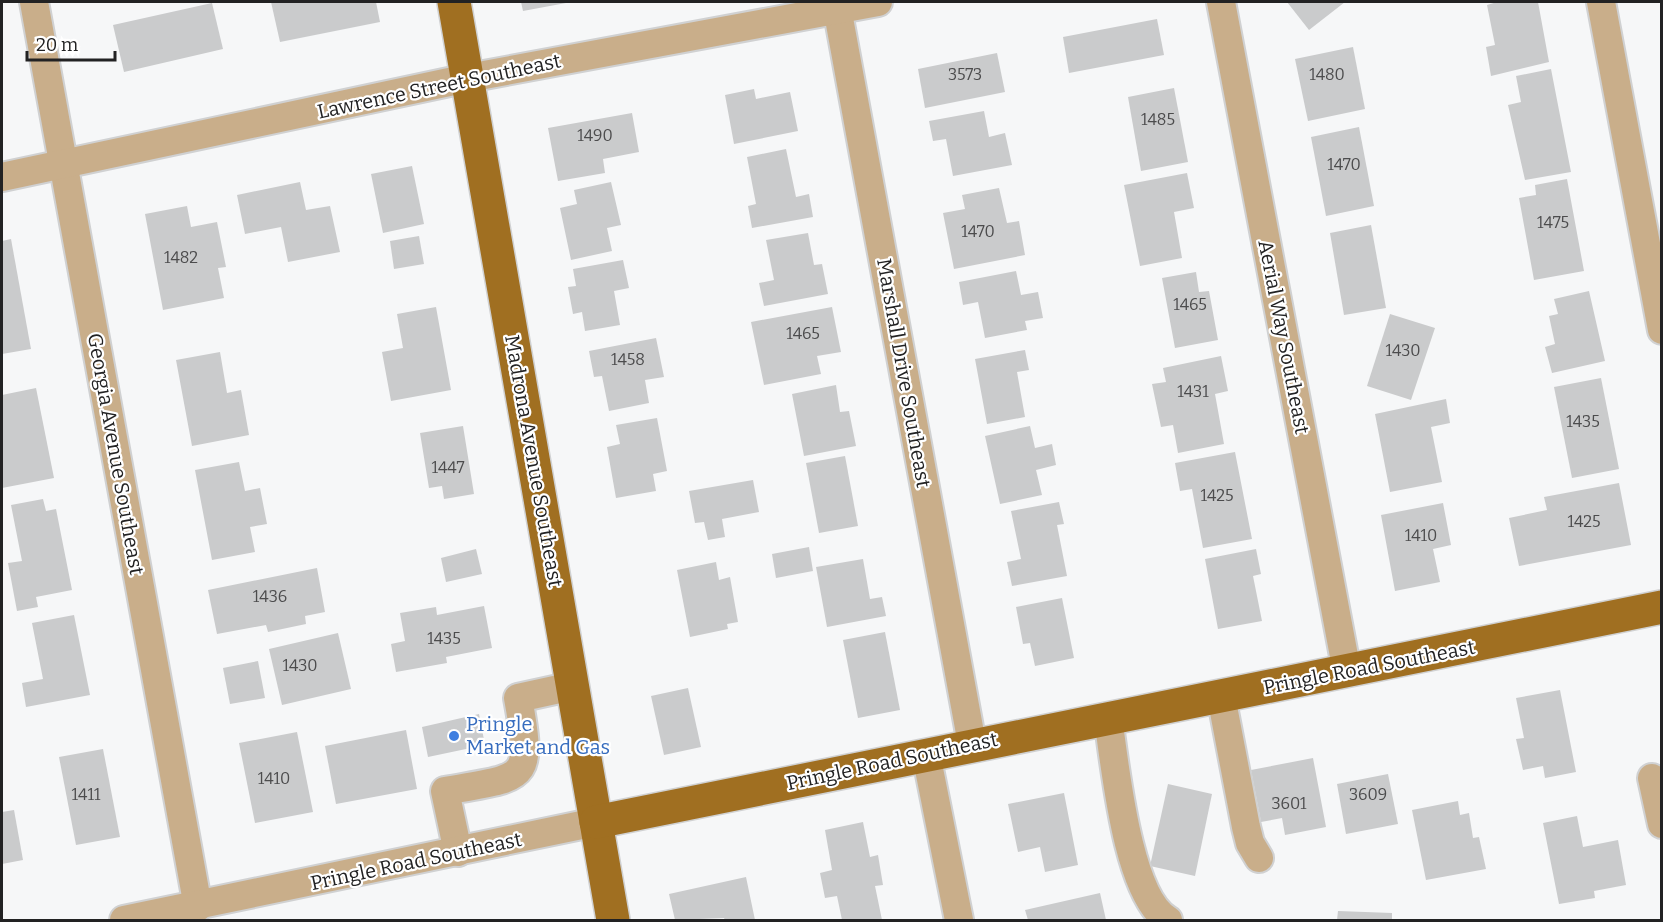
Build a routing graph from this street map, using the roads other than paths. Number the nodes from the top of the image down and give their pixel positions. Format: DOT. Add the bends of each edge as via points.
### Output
graph roads {
  1 [pos="34,2"];
  2 [pos="454,2"];
  3 [pos="878,2"];
  4 [pos="1221,2"];
  5 [pos="1601,2"];
  6 [pos="837,6"];
  7 [pos="468,78"];
  8 [pos="64,166"];
  9 [pos="2,177"];
  10 [pos="1662,330"];
  11 [pos="1662,607"];
  12 [pos="1347,672"];
  13 [pos="573,686"];
  14 [pos="1221,696"];
  15 [pos="1108,718"];
  16 [pos="972,744"];
  17 [pos="926,754"];
  18 [pos="1652,778"];
  19 [pos="596,822"];
  20 [pos="1662,824"];
  21 [pos="458,852"];
  22 [pos="1259,858"];
  23 [pos="198,907"];
  24 [pos="124,921"];
  25 [pos="613,921"];
  26 [pos="959,921"];
  27 [pos="1168,921"];
  1 -- 8 [label="street, Georgia Avenue Southeast"];
  2 -- 7 [label="main road, Madrona Avenue Southeast"];
  3 -- 6 [label="street, Lawrence Street Southeast"];
  4 -- 12 [label="street, Aerial Way Southeast"];
  5 -- 10 [label="street"];
  6 -- 7 [label="street, Lawrence Street Southeast"];
  6 -- 16 [label="street, Marshall Drive Southeast"];
  7 -- 8 [label="street, Lawrence Street Southeast"];
  7 -- 13 [label="main road, Madrona Avenue Southeast"];
  8 -- 9 [label="street, Lawrence Street Southeast"];
  8 -- 23 [label="street, Georgia Avenue Southeast"];
  11 -- 12 [label="main road, Pringle Road Southeast"];
  12 -- 14 [label="main road, Pringle Road Southeast"];
  13 -- 19 [label="main road, Madrona Avenue Southeast"];
  13 -- 21 [label="street" via="518,698 527,746 521,770 508,779 445,791"];
  14 -- 15 [label="main road, Pringle Road Southeast"];
  14 -- 22 [label="street" via="1246,827"];
  15 -- 16 [label="main road, Pringle Road Southeast"];
  15 -- 27 [label="street" via="1136,872 1149,900"];
  16 -- 17 [label="main road, Pringle Road Southeast"];
  17 -- 19 [label="main road, Pringle Road Southeast"];
  17 -- 26 [label="street"];
  18 -- 20 [label="street"];
  19 -- 21 [label="street, Pringle Road Southeast"];
  19 -- 25 [label="main road, Madrona Avenue Southeast"];
  21 -- 23 [label="street, Pringle Road Southeast"];
  23 -- 24 [label="street, Pringle Road Southeast"];
}
